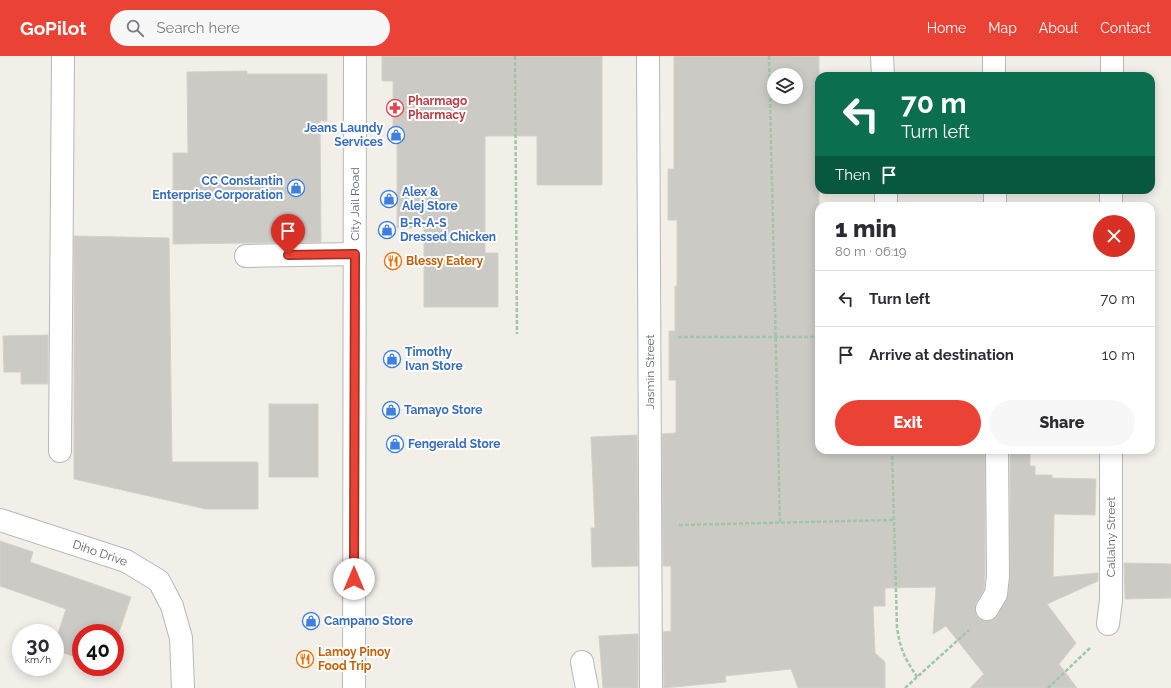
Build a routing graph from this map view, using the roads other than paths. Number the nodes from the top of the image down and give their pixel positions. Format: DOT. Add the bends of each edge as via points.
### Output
graph roads {
  1 [pos="63,56"];
  2 [pos="355,56"];
  3 [pos="648,56"];
  4 [pos="882,56"];
  5 [pos="994,56"];
  6 [pos="1112,56"];
  7 [pos="883,72"];
  8 [pos="994,72"];
  9 [pos="1112,72"];
  10 [pos="355,254"];
  11 [pos="246,256"];
  12 [pos="60,451"];
  13 [pos="997,454"];
  14 [pos="1111,454"];
  15 [pos="0,520"];
  16 [pos="987,609"];
  17 [pos="1108,624"];
  18 [pos="582,662"];
  19 [pos="183,688"];
  20 [pos="354,688"];
  21 [pos="587,688"];
  22 [pos="651,688"];
  1 -- 12 [label="street"];
  2 -- 10 [label="street, City Jail Road"];
  3 -- 22 [label="street, Jasmin Street"];
  4 -- 7 [label="street"];
  5 -- 8 [label="street"];
  6 -- 9 [label="street"];
  10 -- 11 [label="street"];
  10 -- 20 [label="street, City Jail Road"];
  13 -- 16 [label="street" via="998,576 996,594"];
  14 -- 17 [label="street, Callalny Street" via="1111,600"];
  15 -- 19 [label="street, Diho Drive" via="126,561 159,581 172,606 181,638"];
  18 -- 21 [label="street"];
}
